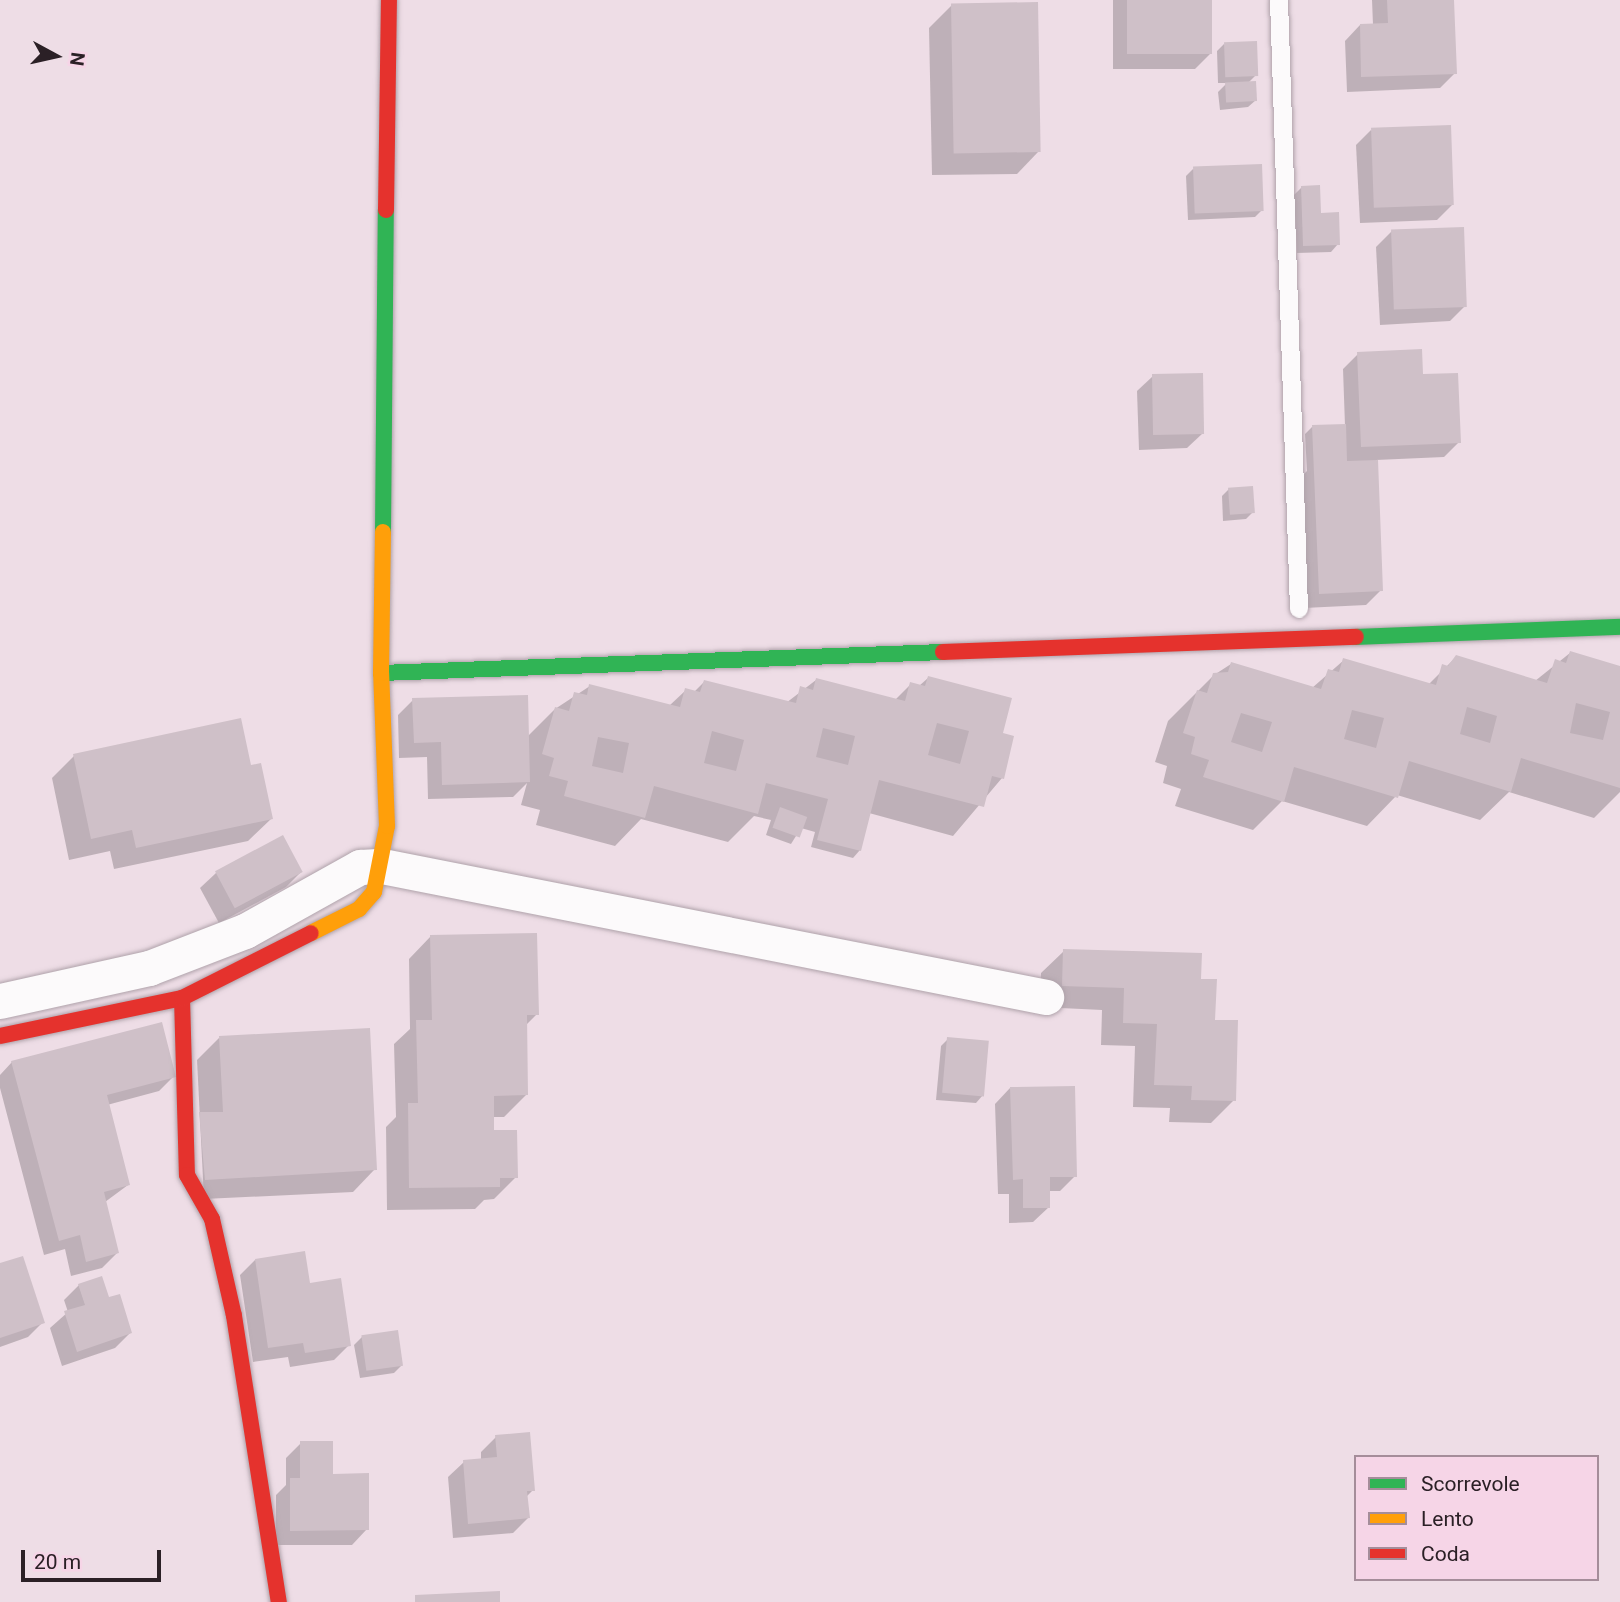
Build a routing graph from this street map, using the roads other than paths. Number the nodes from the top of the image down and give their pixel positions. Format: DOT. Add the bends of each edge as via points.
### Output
graph roads {
  1 [pos="388,0"];
  2 [pos="1279,0"];
  3 [pos="1299,609"];
  4 [pos="1620,627"];
  5 [pos="380,673"];
  6 [pos="382,866"];
  7 [pos="1046,997"];
  8 [pos="182,998"];
  9 [pos="0,1001"];
  10 [pos="0,1036"];
  11 [pos="279,1602"];
  1 -- 5 [label="street"];
  2 -- 3 [label="lane"];
  4 -- 5 [label="street"];
  5 -- 6 [label="street" via="387,782"];
  6 -- 7 [label="street"];
  6 -- 8 [label="street" via="374,892 359,909"];
  6 -- 9 [label="street" via="360,867 245,931 149,968"];
  8 -- 10 [label="street"];
  8 -- 11 [label="street" via="187,1175 212,1219 234,1316"];
}
